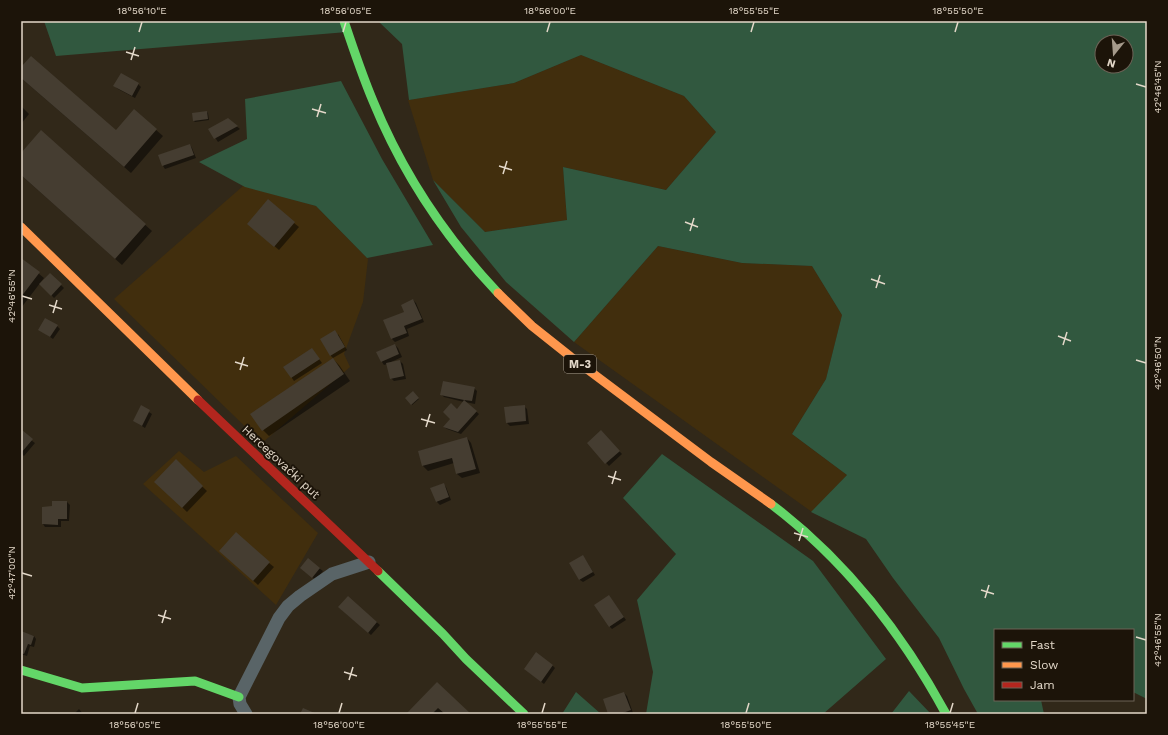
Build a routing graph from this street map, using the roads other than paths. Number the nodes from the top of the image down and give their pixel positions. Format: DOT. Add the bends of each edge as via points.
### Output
graph roads {
  1 [pos="344,21"];
  2 [pos="21,228"];
  3 [pos="369,562"];
  4 [pos="21,670"];
  5 [pos="239,697"];
  6 [pos="246,714"];
  7 [pos="524,714"];
  8 [pos="946,714"];
  1 -- 8 [label="main road, M-3" via="366,88 395,151 436,218 476,270 516,311 552,342 643,412 766,500 819,546 856,584 892,628"];
  2 -- 3 [label="main road, Hercegovački put"];
  3 -- 5 [label="street" via="332,574 288,606 279,618"];
  3 -- 7 [label="main road, Hercegovački put"];
  4 -- 5 [label="main road" via="82,688 195,681"];
  5 -- 6 [label="street"];
}
